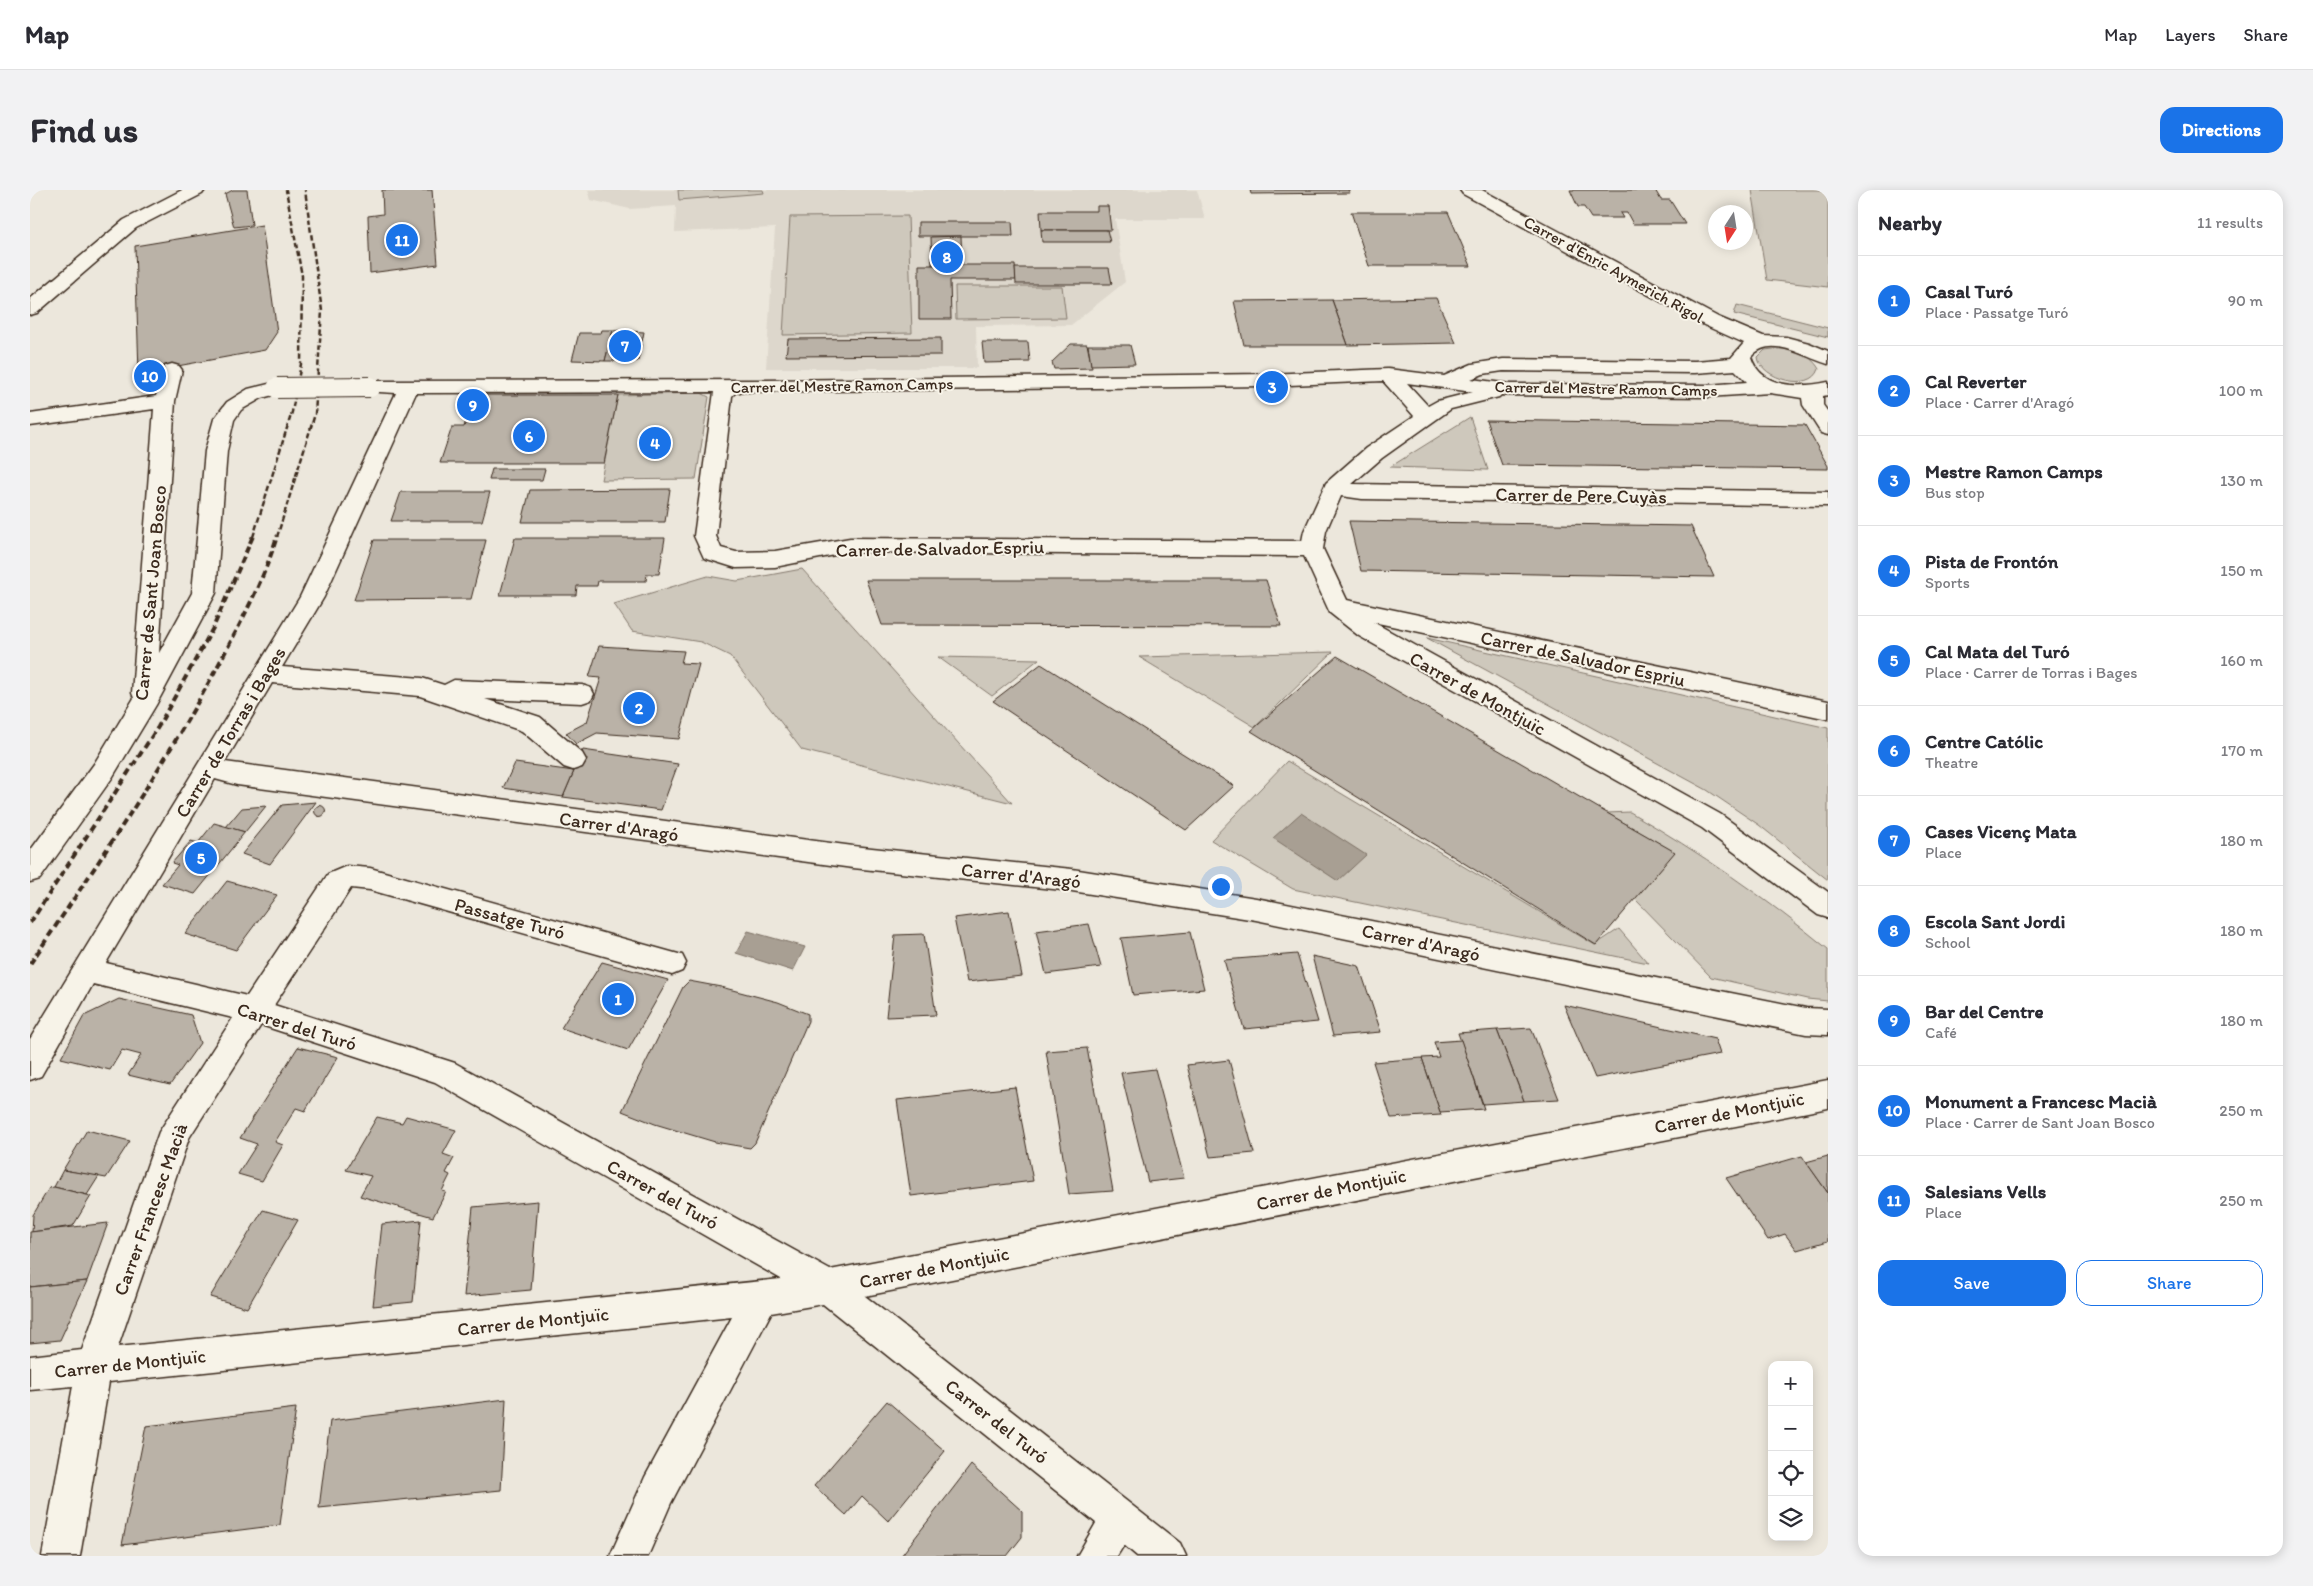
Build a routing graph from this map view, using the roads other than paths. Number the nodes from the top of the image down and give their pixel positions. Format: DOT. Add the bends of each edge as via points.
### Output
graph roads {
  1 [pos="196,190"];
  2 [pos="1469,190"];
  3 [pos="30,309"];
  4 [pos="1761,343"];
  5 [pos="1827,359"];
  6 [pos="1741,363"];
  7 [pos="172,370"];
  8 [pos="1388,375"];
  9 [pos="1454,378"];
  10 [pos="409,387"];
  11 [pos="730,387"];
  12 [pos="1772,387"];
  13 [pos="1511,390"];
  14 [pos="1820,390"];
  15 [pos="165,401"];
  16 [pos="1427,417"];
  17 [pos="30,420"];
  18 [pos="1828,429"];
  19 [pos="1334,488"];
  20 [pos="1828,499"];
  21 [pos="1312,549"];
  22 [pos="1338,607"];
  23 [pos="264,674"];
  24 [pos="422,687"];
  25 [pos="582,694"];
  26 [pos="144,705"];
  27 [pos="1828,710"];
  28 [pos="573,760"];
  29 [pos="208,768"];
  30 [pos="30,871"];
  31 [pos="347,877"];
  32 [pos="1828,907"];
  33 [pos="672,963"];
  34 [pos="86,970"];
  35 [pos="252,1010"];
  36 [pos="1828,1022"];
  37 [pos="30,1067"];
  38 [pos="1828,1094"];
  39 [pos="828,1287"];
  40 [pos="761,1298"];
  41 [pos="94,1366"];
  42 [pos="30,1373"];
  43 [pos="1119,1519"];
  44 [pos="61,1556"];
  45 [pos="629,1556"];
  46 [pos="1096,1556"];
  47 [pos="1168,1556"];
  1 -- 3 [label="street" via="130,224"];
  2 -- 4 [label="street, Carrer d'Enric Aymerich Rigol" via="1711,321"];
  4 -- 5 [label="street" via="1801,346"];
  4 -- 6 [label="street" via="1745,350"];
  6 -- 9 [label="street, Carrer del Mestre Ramon Camps" via="1695,367 1503,365 1479,368"];
  6 -- 12 [label="street, Carrer del Mestre Ramon Camps" via="1752,376"];
  7 -- 15 [label="street, Carrer de Sant Joan Bosco"];
  8 -- 9 [label="street, Carrer del Mestre Ramon Camps"];
  8 -- 11 [label="street, Carrer del Mestre Ramon Camps" via="1266,380"];
  8 -- 16 [label="street"];
  9 -- 13 [label="street, Carrer del Mestre Ramon Camps"];
  9 -- 16 [label="street" via="1427,403"];
  10 -- 11 [label="street, Carrer del Mestre Ramon Camps"];
  10 -- 23 [label="street, Carrer de Torras i Bages" via="312,597"];
  10 -- 26 [label="street, Carrer del Mestre Ramon Camps, bridge" via="277,388 255,393 234,406 224,419 216,451 204,593"];
  11 -- 21 [label="street, Carrer de Salvador Espriu" via="722,395 705,536 712,553 736,560 776,559 850,545"];
  12 -- 13 [label="street, Carrer del Mestre Ramon Camps" via="1707,391"];
  12 -- 14 [label="street, Carrer del Mestre Ramon Camps" via="1791,392"];
  13 -- 16 [label="street" via="1444,406"];
  14 -- 18 [label="street" via="1813,405"];
  15 -- 17 [label="street"];
  15 -- 26 [label="street, Carrer de Sant Joan Bosco"];
  16 -- 19 [label="street" via="1374,453"];
  19 -- 20 [label="street, Carrer de Pere Cuyàs" via="1362,492"];
  19 -- 21 [label="street" via="1315,532"];
  21 -- 22 [label="street, Carrer de Montjuïc"];
  22 -- 27 [label="street, Carrer de Salvador Espriu"];
  22 -- 32 [label="street, Carrer de Montjuïc" via="1367,630 1711,822"];
  23 -- 24 [label="street"];
  23 -- 29 [label="street, Carrer de Torras i Bages"];
  24 -- 25 [label="street"];
  24 -- 28 [label="street" via="531,724"];
  26 -- 30 [label="street, Carrer de Sant Joan Bosco" via="63,828"];
  29 -- 34 [label="street, Carrer de Torras i Bages"];
  29 -- 36 [label="street, Carrer d'Aragó" via="237,775 854,857 1072,880 1256,909 1806,1021"];
  31 -- 33 [label="street, Passatge Turó" via="370,879"];
  31 -- 35 [label="street, Carrer Francesc Macià" via="338,882"];
  34 -- 35 [label="street, Carrer del Turó"];
  34 -- 37 [label="street, Carrer de Torras i Bages"];
  35 -- 39 [label="street, Carrer del Turó" via="444,1072"];
  35 -- 41 [label="street, Carrer Francesc Macià" via="175,1132"];
  38 -- 39 [label="street, Carrer de Montjuïc"];
  39 -- 40 [label="street, Carrer de Montjuïc"];
  39 -- 43 [label="street, Carrer del Turó"];
  40 -- 41 [label="street, Carrer de Montjuïc"];
  40 -- 45 [label="street" via="658,1490"];
  41 -- 42 [label="street, Carrer de Montjuïc"];
  41 -- 44 [label="street, Carrer Francesc Macià"];
  43 -- 46 [label="street"];
  43 -- 47 [label="street, Carrer del Turó"];
}
